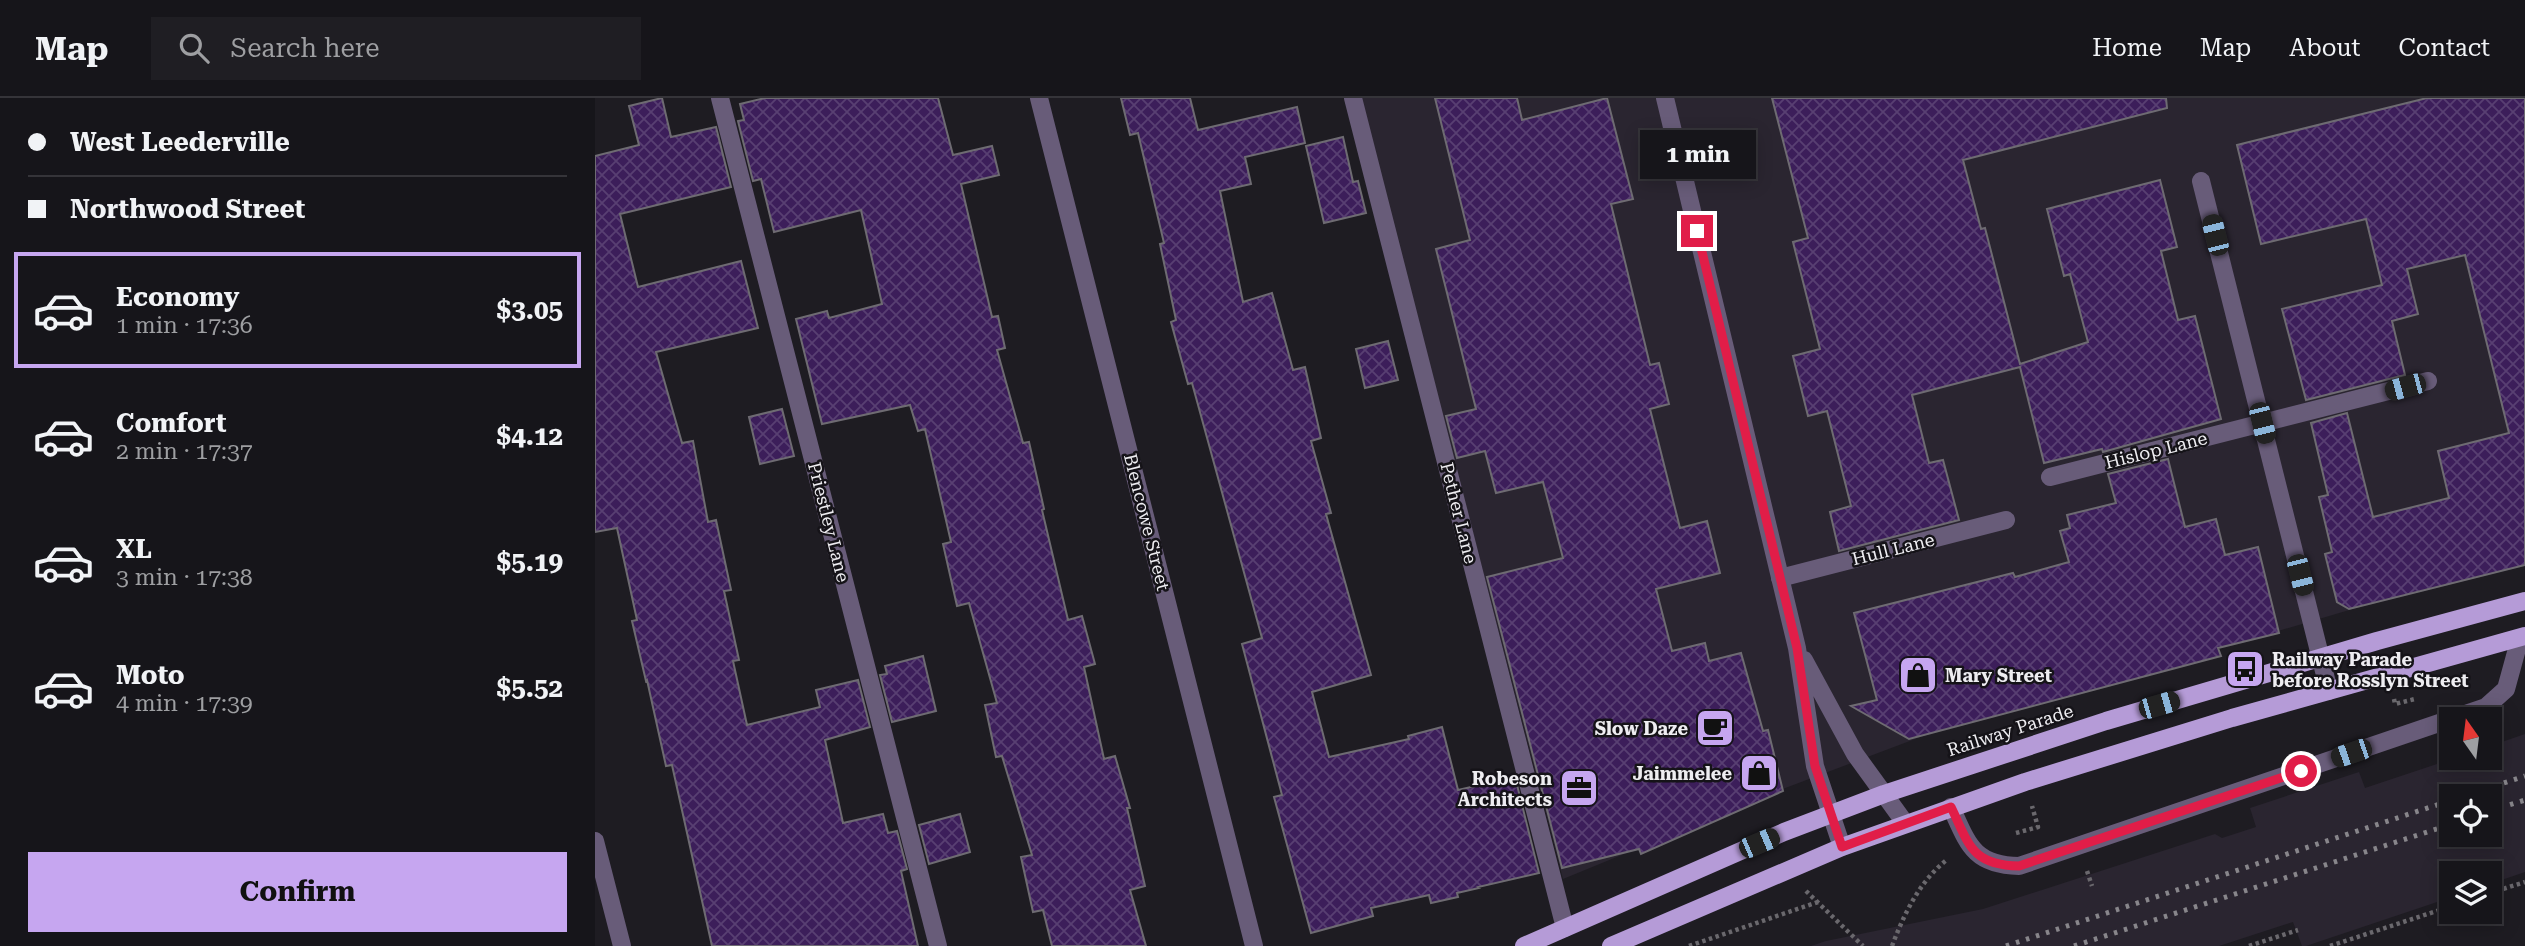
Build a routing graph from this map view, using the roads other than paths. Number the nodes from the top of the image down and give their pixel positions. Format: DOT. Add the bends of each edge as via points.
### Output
graph roads {
  1 [pos="720,98"];
  2 [pos="1039,98"];
  3 [pos="1353,98"];
  4 [pos="1665,98"];
  5 [pos="2201,181"];
  6 [pos="2428,381"];
  7 [pos="2262,423"];
  8 [pos="2050,477"];
  9 [pos="2006,520"];
  10 [pos="1780,578"];
  11 [pos="2525,601"];
  12 [pos="2522,637"];
  13 [pos="1797,648"];
  14 [pos="2320,658"];
  15 [pos="2329,691"];
  16 [pos="1884,794"];
  17 [pos="1951,807"];
  18 [pos="1830,814"];
  19 [pos="1905,823"];
  20 [pos="595,841"];
  21 [pos="1842,847"];
  22 [pos="1565,928"];
  23 [pos="622,946"];
  24 [pos="938,946"];
  25 [pos="1254,946"];
  26 [pos="1524,946"];
  27 [pos="1611,946"];
  1 -- 24 [label="street, Priestley Lane"];
  2 -- 25 [label="street, Blencowe Street"];
  3 -- 22 [label="street, Pether Lane"];
  4 -- 10 [label="street"];
  5 -- 7 [label="street"];
  6 -- 7 [label="street, Hislop Lane"];
  7 -- 8 [label="street, Hislop Lane"];
  7 -- 14 [label="street"];
  9 -- 10 [label="street, Hull Lane"];
  10 -- 13 [label="street"];
  11 -- 14 [label="main road, Railway Parade"];
  12 -- 15 [label="main road"];
  12 -- 17 [label="street" via="2506,689 2486,707 2019,866 1980,857"];
  13 -- 16 [label="street" via="1856,754"];
  13 -- 18 [label="street" via="1815,766"];
  14 -- 15 [label="street"];
  14 -- 16 [label="main road, Railway Parade" via="2106,721"];
  15 -- 17 [label="main road" via="2126,749"];
  16 -- 18 [label="main road, Railway Parade"];
  16 -- 19 [label="street"];
  17 -- 19 [label="main road"];
  18 -- 21 [label="street"];
  18 -- 22 [label="main road, Railway Parade"];
  19 -- 21 [label="main road"];
  20 -- 23 [label="street"];
  21 -- 27 [label="main road"];
  22 -- 26 [label="main road, Railway Parade"];
}
